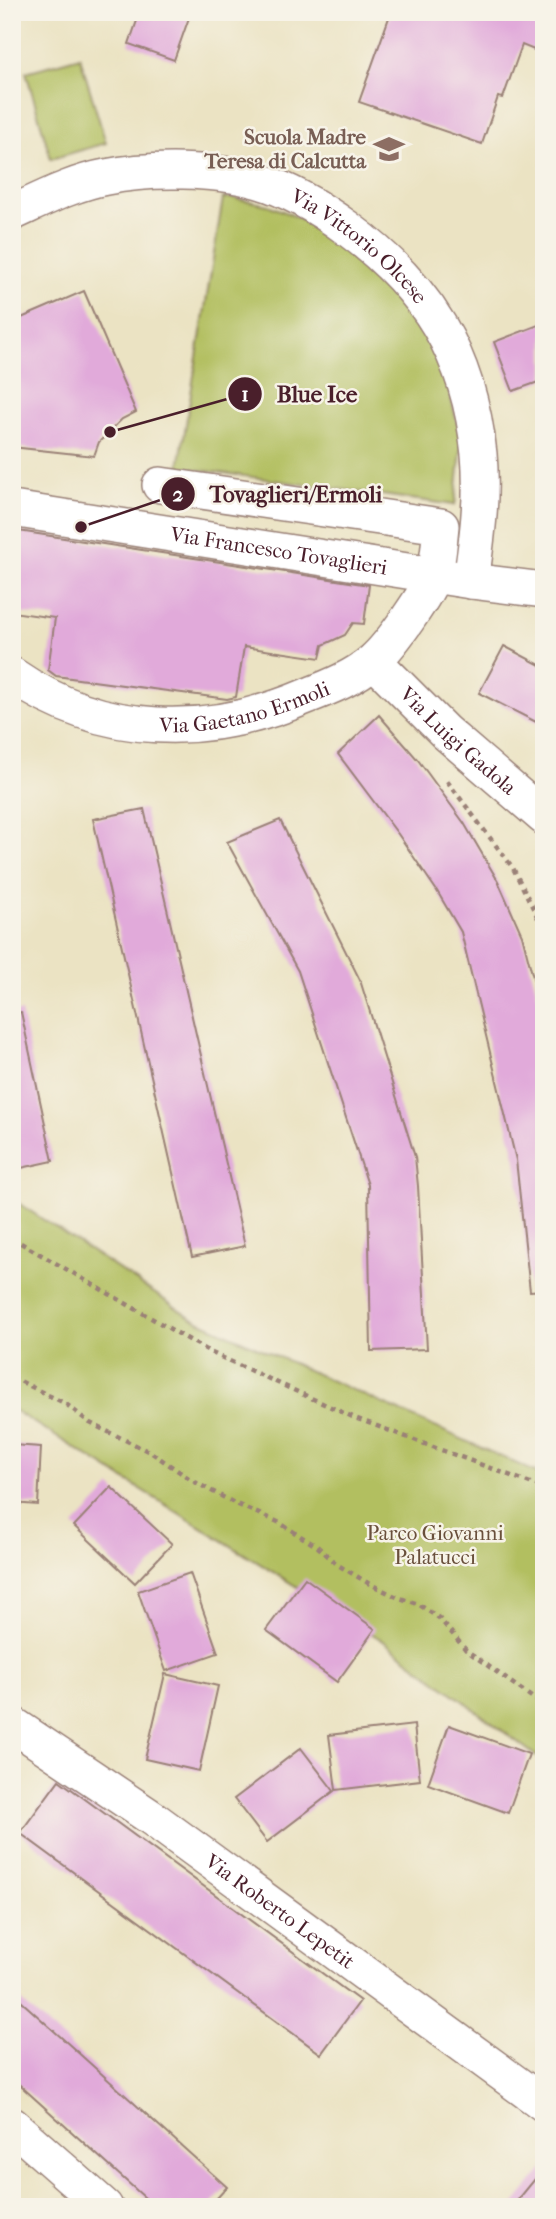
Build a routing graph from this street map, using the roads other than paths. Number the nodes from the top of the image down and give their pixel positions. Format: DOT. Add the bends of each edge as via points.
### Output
graph roads {
  1 [pos="12,213"];
  2 [pos="160,485"];
  3 [pos="12,509"];
  4 [pos="434,575"];
  5 [pos="471,581"];
  6 [pos="544,590"];
  7 [pos="373,661"];
  8 [pos="12,675"];
  9 [pos="544,817"];
  10 [pos="12,1724"];
  11 [pos="544,2104"];
  12 [pos="12,2125"];
  13 [pos="105,2207"];
  1 -- 5 [label="street, Via Vittorio Olcese" via="68,187 107,176 215,174 261,181 336,220 363,240 423,300 440,326 467,390 480,472"];
  2 -- 4 [label="street" via="441,526"];
  3 -- 4 [label="street, Via Francesco Tovaglieri"];
  4 -- 5 [label="street, Via Francesco Tovaglieri"];
  4 -- 7 [label="street, Via Gaetano Ermoli" via="409,617"];
  5 -- 6 [label="street, Via Francesco Tovaglieri"];
  7 -- 8 [label="street, Via Gaetano Ermoli" via="349,677 271,711 188,725 110,718 57,700"];
  7 -- 9 [label="street, Via Luigi Gadola" via="445,732"];
  10 -- 11 [label="street, Via Roberto Lepetit" via="152,1818"];
  12 -- 13 [label="street"];
}
